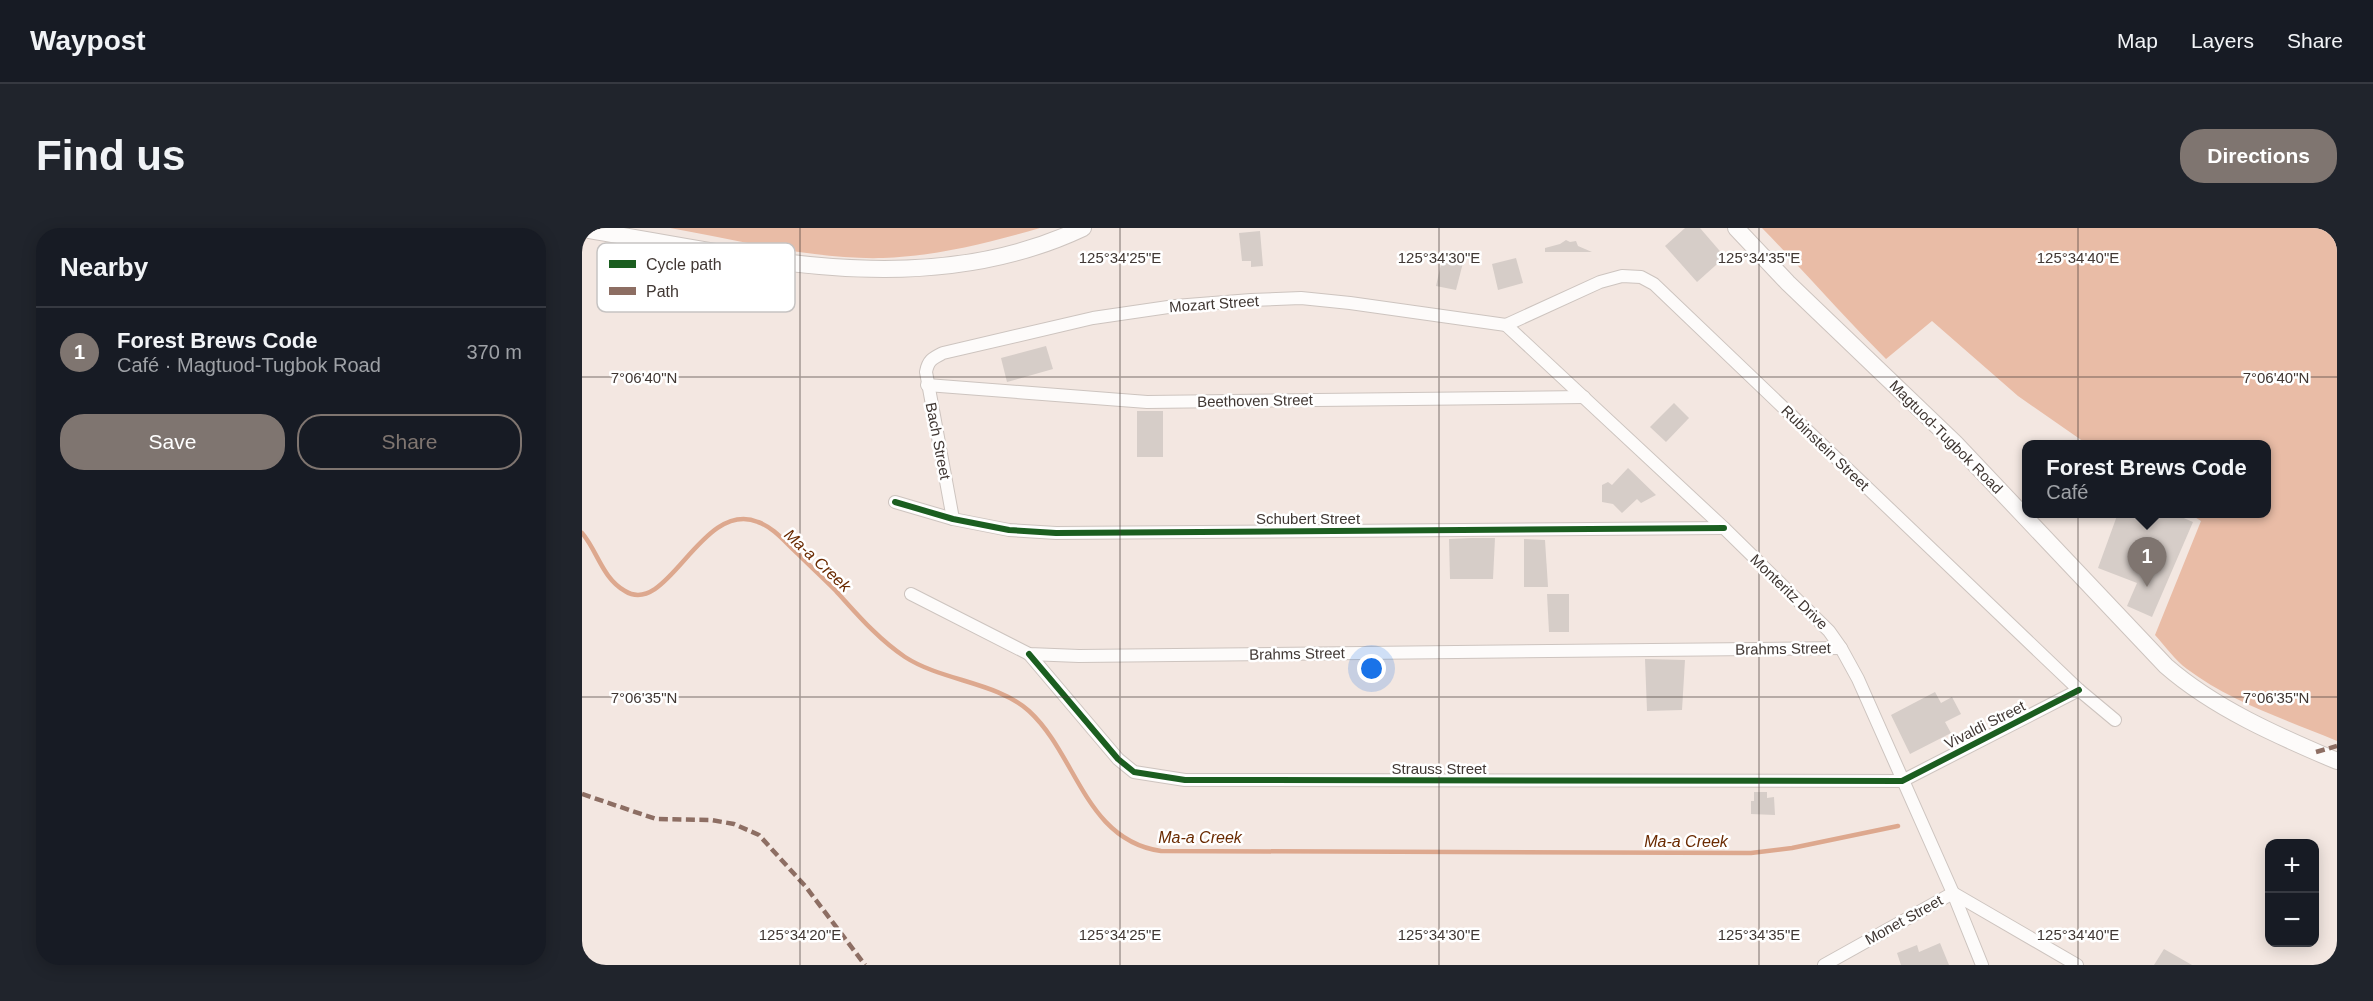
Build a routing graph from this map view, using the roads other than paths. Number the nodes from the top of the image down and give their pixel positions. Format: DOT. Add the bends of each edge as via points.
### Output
graph roads {
  1 [pos="1083,228"];
  2 [pos="1736,228"];
  3 [pos="582,229"];
  4 [pos="668,243"];
  5 [pos="795,263"];
  6 [pos="1506,325"];
  7 [pos="928,363"];
  8 [pos="927,385"];
  9 [pos="1584,397"];
  10 [pos="895,502"];
  11 [pos="2022,513"];
  12 [pos="2026,518"];
  13 [pos="953,519"];
  14 [pos="1724,528"];
  15 [pos="911,594"];
  16 [pos="1841,648"];
  17 [pos="1029,654"];
  18 [pos="2079,690"];
  19 [pos="2115,720"];
  20 [pos="2337,761"];
  21 [pos="1902,781"];
  22 [pos="1953,893"];
  23 [pos="1824,965"];
  24 [pos="1982,965"];
  25 [pos="2077,965"];
  1 -- 5 [label="main road" via="1027,251 928,268 878,270"];
  2 -- 11 [label="main road, Magtuod-Tugbok Road"];
  3 -- 4 [label="main road"];
  6 -- 7 [label="street, Mozart Street" via="1301,298 1251,300 1093,318 943,353"];
  6 -- 9 [label="street, Monteritz Drive"];
  6 -- 18 [label="street, Rubinstein Street" via="1600,282 1622,276 1641,277 1654,284"];
  7 -- 8 [label="street, Bach Street"];
  8 -- 9 [label="street, Beethoven Street" via="1147,402"];
  8 -- 13 [label="street, Bach Street"];
  9 -- 14 [label="street, Monteritz Drive"];
  10 -- 13 [label="street, Schubert Street"];
  12 -- 20 [label="main road, Magtuod-Tugbok Road" via="2186,684"];
  13 -- 14 [label="street, Schubert Street" via="1009,530 1056,533"];
  14 -- 16 [label="street, Monteritz Drive" via="1813,614"];
  15 -- 17 [label="street, Brahms Street"];
  16 -- 17 [label="street, Brahms Street"];
  16 -- 21 [label="street, Monteritz Drive"];
  17 -- 21 [label="street, Strauss Street" via="1118,759 1134,772 1166,778"];
  18 -- 19 [label="street, Rubinstein Street"];
  18 -- 21 [label="street, Vivaldi Street"];
  21 -- 22 [label="street, Monteritz Drive"];
  22 -- 23 [label="street, Monet Street"];
  22 -- 24 [label="street, Monteritz Drive"];
  22 -- 25 [label="street"];
}
